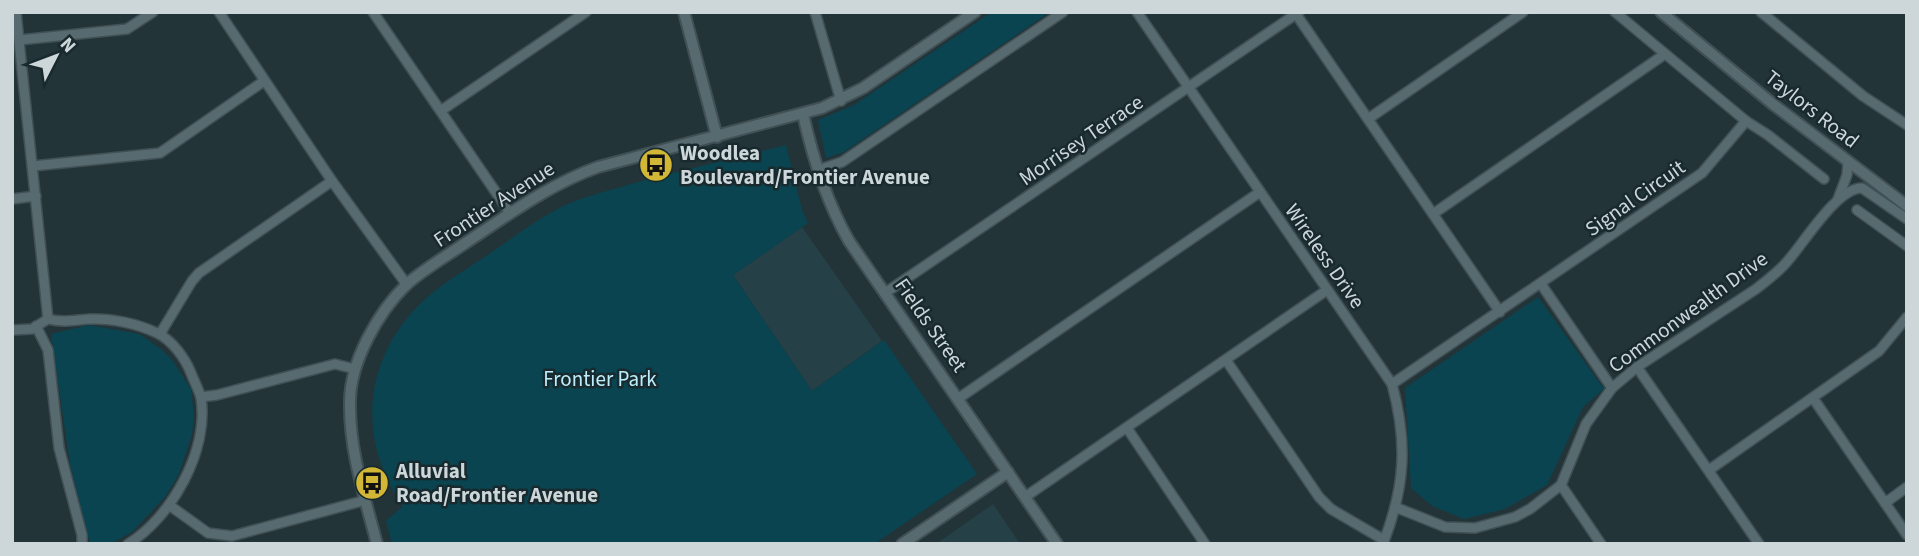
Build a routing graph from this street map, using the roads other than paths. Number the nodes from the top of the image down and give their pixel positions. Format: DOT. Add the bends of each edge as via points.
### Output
graph roads {
  1 [pos="16,12"];
  2 [pos="153,12"];
  3 [pos="219,12"];
  4 [pos="373,12"];
  5 [pos="586,12"];
  6 [pos="684,12"];
  7 [pos="815,12"];
  8 [pos="975,12"];
  9 [pos="1063,12"];
  10 [pos="1137,12"];
  11 [pos="1523,12"];
  12 [pos="1615,12"];
  13 [pos="1661,12"];
  14 [pos="1672,12"];
  15 [pos="1761,12"];
  16 [pos="1298,13"];
  17 [pos="19,40"];
  18 [pos="1704,49"];
  19 [pos="1665,54"];
  20 [pos="17,71"];
  21 [pos="264,81"];
  22 [pos="1189,88"];
  23 [pos="841,101"];
  24 [pos="442,110"];
  25 [pos="803,114"];
  26 [pos="1368,119"];
  27 [pos="1746,121"];
  28 [pos="1907,125"];
  29 [pos="717,136"];
  30 [pos="1847,161"];
  31 [pos="33,166"];
  32 [pos="818,170"];
  33 [pos="1824,178"];
  34 [pos="332,181"];
  35 [pos="1260,192"];
  36 [pos="36,196"];
  37 [pos="12,199"];
  38 [pos="1837,201"];
  39 [pos="1903,203"];
  40 [pos="1857,210"];
  41 [pos="510,214"];
  42 [pos="1433,214"];
  43 [pos="1907,219"];
  44 [pos="1907,246"];
  45 [pos="1541,284"];
  46 [pos="407,285"];
  47 [pos="1327,290"];
  48 [pos="885,293"];
  49 [pos="1500,312"];
  50 [pos="1907,317"];
  51 [pos="48,319"];
  52 [pos="36,326"];
  53 [pos="12,330"];
  54 [pos="160,334"];
  55 [pos="1226,360"];
  56 [pos="1637,367"];
  57 [pos="355,369"];
  58 [pos="1391,384"];
  59 [pos="1612,388"];
  60 [pos="201,397"];
  61 [pos="959,398"];
  62 [pos="1813,398"];
  63 [pos="1127,428"];
  64 [pos="1709,470"];
  65 [pos="1008,472"];
  66 [pos="1561,485"];
  67 [pos="1907,487"];
  68 [pos="1025,497"];
  69 [pos="366,500"];
  70 [pos="1885,503"];
  71 [pos="169,505"];
  72 [pos="1395,507"];
  73 [pos="1907,535"];
  74 [pos="1383,542"];
  75 [pos="82,544"];
  76 [pos="128,544"];
  77 [pos="377,544"];
  78 [pos="902,544"];
  79 [pos="1057,544"];
  80 [pos="1205,544"];
  81 [pos="1601,544"];
  82 [pos="1759,544"];
  1 -- 17 [label="street"];
  2 -- 17 [label="street" via="127,29"];
  3 -- 21 [label="street"];
  4 -- 24 [label="street"];
  5 -- 24 [label="street"];
  6 -- 29 [label="street"];
  7 -- 23 [label="street"];
  8 -- 23 [label="street, Frontier Avenue"];
  9 -- 32 [label="street" via="842,162"];
  10 -- 22 [label="street, Wireless Drive"];
  11 -- 26 [label="street"];
  12 -- 19 [label="street"];
  13 -- 18 [label="street, Taylors Road"];
  14 -- 18 [label="street, Taylors Road"];
  15 -- 28 [label="street" via="1863,96"];
  16 -- 22 [label="street, Morrisey Terrace"];
  16 -- 26 [label="street"];
  17 -- 20 [label="street"];
  18 -- 30 [label="street, Taylors Road"];
  19 -- 27 [label="street"];
  19 -- 42 [label="street"];
  20 -- 31 [label="street"];
  21 -- 31 [label="street" via="160,153"];
  21 -- 34 [label="street"];
  22 -- 35 [label="street, Wireless Drive"];
  22 -- 48 [label="street, Morrisey Terrace"];
  23 -- 25 [label="street, Frontier Avenue"];
  24 -- 41 [label="street"];
  25 -- 29 [label="street, Frontier Avenue"];
  25 -- 32 [label="street, Fields Street"];
  26 -- 42 [label="street"];
  27 -- 33 [label="street"];
  27 -- 45 [label="street, Signal Circuit" via="1702,173"];
  29 -- 41 [label="street, Frontier Avenue" via="568,178"];
  30 -- 38 [label="street, Commonwealth Drive"];
  30 -- 39 [label="street, Taylors Road"];
  31 -- 36 [label="street"];
  32 -- 48 [label="street, Fields Street" via="830,207"];
  34 -- 46 [label="street"];
  34 -- 54 [label="street" via="199,273"];
  35 -- 47 [label="street, Wireless Drive"];
  35 -- 61 [label="street"];
  36 -- 37 [label="street"];
  36 -- 51 [label="street"];
  38 -- 43 [label="street" via="1862,188"];
  38 -- 56 [label="street, Commonwealth Drive" via="1756,289"];
  40 -- 44 [label="street"];
  41 -- 46 [label="street, Frontier Avenue"];
  42 -- 49 [label="street"];
  45 -- 49 [label="street, Signal Circuit"];
  45 -- 59 [label="street"];
  46 -- 57 [label="street, Frontier Avenue" via="363,346"];
  47 -- 55 [label="street"];
  47 -- 58 [label="street, Wireless Drive"];
  48 -- 61 [label="street, Fields Street"];
  49 -- 58 [label="street, Signal Circuit"];
  50 -- 62 [label="street" via="1879,351"];
  51 -- 52 [label="street"];
  51 -- 54 [label="street" via="130,323"];
  52 -- 53 [label="street"];
  52 -- 75 [label="street" via="48,350 58,448"];
  54 -- 60 [label="street" via="186,360"];
  55 -- 63 [label="street"];
  55 -- 74 [label="street" via="1320,497"];
  56 -- 59 [label="street, Commonwealth Drive"];
  56 -- 64 [label="street"];
  57 -- 60 [label="street" via="335,364"];
  57 -- 69 [label="street, Frontier Avenue" via="349,400 351,428"];
  58 -- 72 [label="street, Wireless Drive" via="1401,418 1402,478"];
  59 -- 66 [label="street, Commonwealth Drive" via="1586,424"];
  60 -- 71 [label="street" via="201,439"];
  61 -- 65 [label="street, Fields Street"];
  62 -- 64 [label="street"];
  62 -- 70 [label="street"];
  63 -- 68 [label="street"];
  63 -- 80 [label="street"];
  64 -- 82 [label="street"];
  65 -- 68 [label="street, Fields Street"];
  65 -- 78 [label="street"];
  66 -- 72 [label="street, Commonwealth Drive" via="1515,517 1475,528 1445,527"];
  66 -- 81 [label="street"];
  67 -- 70 [label="street"];
  68 -- 79 [label="street, Fields Street"];
  69 -- 71 [label="street" via="232,536 208,533"];
  69 -- 77 [label="street, Frontier Avenue"];
  70 -- 73 [label="street"];
  71 -- 76 [label="street"];
  72 -- 74 [label="street, Wireless Drive"];
}
